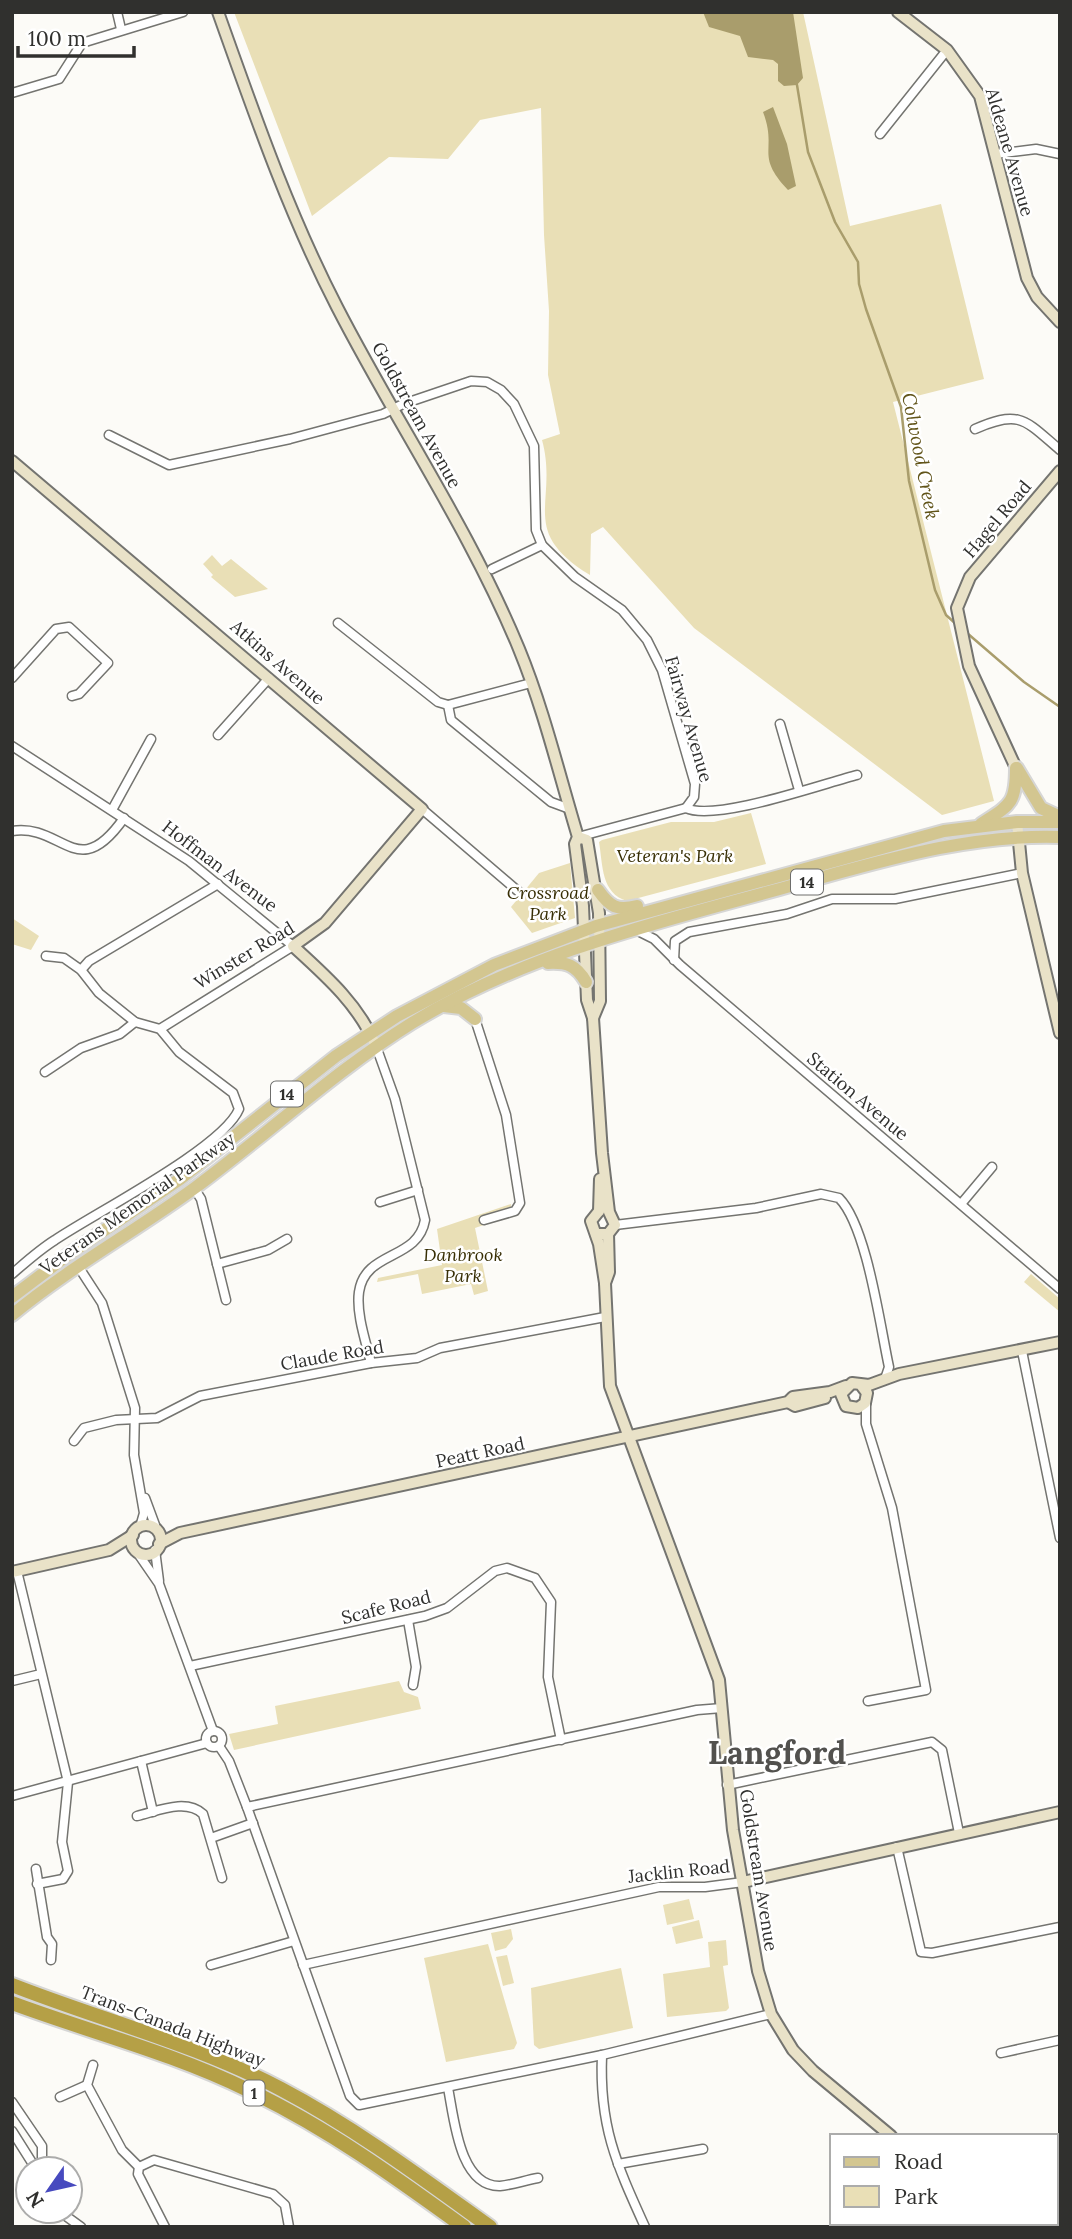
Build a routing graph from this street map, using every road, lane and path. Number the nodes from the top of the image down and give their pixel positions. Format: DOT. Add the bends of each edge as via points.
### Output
graph roads {
  1 [pos="117,12"];
  2 [pos="183,12"];
  3 [pos="218,12"];
  4 [pos="898,12"];
  5 [pos="121,29"];
  6 [pos="947,50"];
  7 [pos="12,93"];
  8 [pos="880,134"];
  9 [pos="995,154"];
  10 [pos="1060,154"];
  11 [pos="1060,322"];
  12 [pos="393,409"];
  13 [pos="975,429"];
  14 [pos="109,435"];
  15 [pos="1060,450"];
  16 [pos="12,461"];
  17 [pos="1060,471"];
  18 [pos="542,545"];
  19 [pos="492,569"];
  20 [pos="338,623"];
  21 [pos="12,678"];
  22 [pos="269,678"];
  23 [pos="531,684"];
  24 [pos="72,696"];
  25 [pos="448,705"];
  26 [pos="780,724"];
  27 [pos="218,735"];
  28 [pos="150,739"];
  29 [pos="12,746"];
  30 [pos="1016,768"];
  31 [pos="857,775"];
  32 [pos="799,790"];
  33 [pos="686,808"];
  34 [pos="422,809"];
  35 [pos="570,809"];
  36 [pos="112,810"];
  37 [pos="124,818"];
  38 [pos="1060,819"];
  39 [pos="1017,822"];
  40 [pos="979,825"];
  41 [pos="12,831"];
  42 [pos="578,836"];
  43 [pos="1018,836"];
  44 [pos="1060,837"];
  45 [pos="1022,873"];
  46 [pos="218,884"];
  47 [pos="598,890"];
  48 [pos="720,890"];
  49 [pos="519,892"];
  50 [pos="599,925"];
  51 [pos="636,929"];
  52 [pos="584,930"];
  53 [pos="313,933"];
  54 [pos="599,941"];
  55 [pos="293,946"];
  56 [pos="585,946"];
  57 [pos="46,956"];
  58 [pos="674,960"];
  59 [pos="534,964"];
  60 [pos="313,965"];
  61 [pos="81,970"];
  62 [pos="586,982"];
  63 [pos="482,986"];
  64 [pos="443,1006"];
  65 [pos="593,1018"];
  66 [pos="475,1019"];
  67 [pos="135,1022"];
  68 [pos="160,1029"];
  69 [pos="371,1033"];
  70 [pos="1060,1033"];
  71 [pos="376,1046"];
  72 [pos="46,1072"];
  73 [pos="992,1167"];
  74 [pos="194,1188"];
  75 [pos="418,1190"];
  76 [pos="380,1202"];
  77 [pos="961,1204"];
  78 [pos="484,1220"];
  79 [pos="609,1220"];
  80 [pos="596,1234"];
  81 [pos="287,1239"];
  82 [pos="217,1264"];
  83 [pos="78,1266"];
  84 [pos="14,1268"];
  85 [pos="605,1283"];
  86 [pos="1060,1289"];
  87 [pos="12,1297"];
  88 [pos="226,1300"];
  89 [pos="12,1315"];
  90 [pos="605,1317"];
  91 [pos="1060,1342"];
  92 [pos="1022,1351"];
  93 [pos="371,1363"];
  94 [pos="889,1367"];
  95 [pos="903,1375"];
  96 [pos="885,1379"];
  97 [pos="861,1385"];
  98 [pos="846,1386"];
  99 [pos="866,1400"];
  100 [pos="788,1402"];
  101 [pos="848,1406"];
  102 [pos="134,1418"];
  103 [pos="866,1424"];
  104 [pos="627,1437"];
  105 [pos="74,1441"];
  106 [pos="144,1495"];
  107 [pos="156,1526"];
  108 [pos="136,1531"];
  109 [pos="180,1533"];
  110 [pos="1060,1538"];
  111 [pos="157,1547"];
  112 [pos="109,1550"];
  113 [pos="136,1554"];
  114 [pos="15,1572"];
  115 [pos="159,1584"];
  116 [pos="408,1620"];
  117 [pos="190,1666"];
  118 [pos="41,1674"];
  119 [pos="12,1681"];
  120 [pos="413,1685"];
  121 [pos="868,1701"];
  122 [pos="722,1708"];
  123 [pos="213,1731"];
  124 [pos="561,1740"];
  125 [pos="207,1743"];
  126 [pos="219,1746"];
  127 [pos="141,1762"];
  128 [pos="68,1783"];
  129 [pos="727,1785"];
  130 [pos="12,1796"];
  131 [pos="247,1807"];
  132 [pos="153,1812"];
  133 [pos="1060,1812"];
  134 [pos="137,1816"];
  135 [pos="253,1823"];
  136 [pos="959,1833"];
  137 [pos="211,1838"];
  138 [pos="897,1847"];
  139 [pos="36,1869"];
  140 [pos="222,1878"];
  141 [pos="743,1882"];
  142 [pos="37,1884"];
  143 [pos="1060,1927"];
  144 [pos="294,1941"];
  145 [pos="62,1942"];
  146 [pos="52,1944"];
  147 [pos="51,1960"];
  148 [pos="211,1965"];
  149 [pos="303,1965"];
  150 [pos="12,1976"];
  151 [pos="12,1985"];
  152 [pos="12,2003"];
  153 [pos="12,2010"];
  154 [pos="771,2014"];
  155 [pos="101,2034"];
  156 [pos="1060,2040"];
  157 [pos="1001,2053"];
  158 [pos="602,2055"];
  159 [pos="93,2065"];
  160 [pos="87,2085"];
  161 [pos="280,2088"];
  162 [pos="448,2088"];
  163 [pos="60,2097"];
  164 [pos="12,2102"];
  165 [pos="12,2131"];
  166 [pos="889,2134"];
  167 [pos="703,2149"];
  168 [pos="27,2155"];
  169 [pos="45,2155"];
  170 [pos="618,2164"];
  171 [pos="139,2167"];
  172 [pos="394,2177"];
  173 [pos="538,2178"];
  174 [pos="165,2227"];
  175 [pos="289,2227"];
  176 [pos="454,2227"];
  177 [pos="464,2227"];
  178 [pos="490,2227"];
  179 [pos="645,2227"];
  1 -- 5 [label="street"];
  2 -- 5 [label="street"];
  3 -- 12 [label="street, Goldstream Avenue" via="293,216"];
  4 -- 6 [label="street, Aldeane Avenue"];
  5 -- 7 [label="street" via="82,43 59,79"];
  6 -- 8 [label="street"];
  6 -- 9 [label="street, Aldeane Avenue" via="980,96"];
  9 -- 10 [label="street" via="1036,149"];
  9 -- 11 [label="street, Aldeane Avenue" via="1027,278"];
  12 -- 14 [label="street" via="290,439 169,465"];
  12 -- 18 [label="street" via="471,381 487,382 500,390 513,404 534,446 536,530"];
  12 -- 23 [label="street, Goldstream Avenue" via="460,529 519,648"];
  13 -- 15 [label="street" via="1001,418 1025,421"];
  16 -- 22 [label="street, Atkins Avenue"];
  17 -- 30 [label="street, Hagel Road" via="962,590 957,615 969,666"];
  18 -- 19 [label="street"];
  18 -- 33 [label="street, Fairway Avenue" via="575,577 622,610 647,640 662,670 695,784 694,797"];
  20 -- 25 [label="street" via="438,702"];
  21 -- 24 [label="street" via="56,629 69,627 108,663 99,676"];
  22 -- 27 [label="street"];
  22 -- 34 [label="street, Atkins Avenue"];
  23 -- 25 [label="street"];
  23 -- 35 [label="street, Goldstream Avenue"];
  25 -- 35 [label="street" via="451,720 551,802"];
  26 -- 32 [label="street"];
  28 -- 36 [label="street"];
  29 -- 36 [label="street, Hoffman Avenue"];
  30 -- 38 [label="main road" via="1041,808"];
  30 -- 40 [label="main road" via="1012,802"];
  31 -- 32 [label="street"];
  32 -- 33 [label="street" via="722,811"];
  33 -- 42 [label="street"];
  34 -- 49 [label="street, Atkins Avenue"];
  34 -- 53 [label="street, Winster Road"];
  35 -- 42 [label="street, Goldstream Avenue"];
  36 -- 37 [label="street, Hoffman Avenue"];
  37 -- 41 [label="street" via="106,840 88,849 68,847 31,831"];
  37 -- 46 [label="street, Hoffman Avenue"];
  38 -- 39 [label="main road, Veterans Memorial Parkway / 14"];
  39 -- 40 [label="main road, Veterans Memorial Parkway / 14"];
  39 -- 43 [label="street"];
  40 -- 48 [label="main road, Veterans Memorial Parkway / 14"];
  42 -- 47 [label="street, Goldstream Avenue" via="587,840"];
  42 -- 52 [label="street, Goldstream Avenue" via="575,844"];
  43 -- 44 [label="main road, Veterans Memorial Parkway / 14"];
  43 -- 45 [label="street"];
  43 -- 51 [label="main road, Veterans Memorial Parkway / 14" via="929,849"];
  45 -- 58 [label="street" via="895,899 832,900 787,914 689,932 675,941"];
  45 -- 70 [label="street"];
  46 -- 55 [label="street, Hoffman Avenue"];
  46 -- 61 [label="street"];
  47 -- 48 [label="main road" via="607,903 622,910"];
  47 -- 50 [label="street, Goldstream Avenue"];
  48 -- 50 [label="main road, Veterans Memorial Parkway / 14"];
  50 -- 52 [label="main road, Veterans Memorial Parkway / 14"];
  50 -- 54 [label="street, Goldstream Avenue"];
  51 -- 54 [label="main road, Veterans Memorial Parkway / 14"];
  51 -- 58 [label="street, Station Avenue" via="654,939"];
  52 -- 56 [label="street, Goldstream Avenue"];
  52 -- 69 [label="main road, Veterans Memorial Parkway / 14" via="494,965"];
  53 -- 55 [label="street, Winster Road"];
  53 -- 60 [label="street"];
  54 -- 56 [label="main road, Veterans Memorial Parkway / 14"];
  54 -- 65 [label="street, Goldstream Avenue" via="600,1001"];
  55 -- 60 [label="street, Hoffman Avenue"];
  55 -- 68 [label="street, Winster Road"];
  56 -- 59 [label="main road, Veterans Memorial Parkway / 14"];
  56 -- 62 [label="street, Goldstream Avenue"];
  57 -- 61 [label="street" via="64,958"];
  58 -- 77 [label="street, Station Avenue"];
  59 -- 62 [label="main road" via="564,962 574,966"];
  59 -- 63 [label="main road, Veterans Memorial Parkway / 14"];
  60 -- 69 [label="street, Hoffman Avenue" via="337,986"];
  61 -- 67 [label="street" via="99,993"];
  62 -- 65 [label="street, Goldstream Avenue"];
  63 -- 64 [label="main road, Veterans Memorial Parkway / 14"];
  63 -- 66 [label="main road" via="474,1004"];
  64 -- 66 [label="main road" via="461,1008"];
  64 -- 71 [label="main road, Veterans Memorial Parkway / 14"];
  65 -- 79 [label="street, Goldstream Avenue"];
  66 -- 78 [label="street" via="506,1115 520,1203 515,1211"];
  67 -- 68 [label="street"];
  67 -- 72 [label="street" via="120,1034 81,1048"];
  68 -- 84 [label="street" via="178,1052 233,1093 239,1104 237,1113 180,1162"];
  69 -- 71 [label="street, Hoffman Avenue"];
  69 -- 87 [label="main road, Veterans Memorial Parkway / 14" via="180,1179"];
  71 -- 74 [label="main road, Veterans Memorial Parkway / 14"];
  71 -- 75 [label="street"];
  73 -- 77 [label="street"];
  74 -- 82 [label="street" via="201,1199"];
  74 -- 83 [label="main road, Veterans Memorial Parkway / 14"];
  75 -- 76 [label="street"];
  75 -- 93 [label="street" via="425,1220 417,1240 373,1265 359,1289"];
  77 -- 86 [label="street, Station Avenue"];
  79 -- 80 [label="street"];
  79 -- 80 [label="street, Goldstream Avenue" via="591,1221"];
  79 -- 85 [label="street, Goldstream Avenue"];
  79 -- 94 [label="street" via="631,1222 744,1209 821,1194 839,1198 863,1250"];
  80 -- 85 [label="street, Goldstream Avenue"];
  81 -- 82 [label="street" via="268,1250"];
  82 -- 88 [label="street"];
  83 -- 89 [label="main road, Veterans Memorial Parkway / 14"];
  83 -- 102 [label="street" via="105,1311 130,1388"];
  85 -- 90 [label="street, Goldstream Avenue"];
  90 -- 93 [label="street, Claude Road" via="440,1348 417,1358"];
  90 -- 104 [label="street, Goldstream Avenue" via="610,1386"];
  91 -- 92 [label="street, Peatt Road"];
  92 -- 95 [label="street, Peatt Road"];
  92 -- 110 [label="street"];
  93 -- 102 [label="street, Claude Road" via="200,1396 166,1415"];
  94 -- 95 [label="street"];
  94 -- 96 [label="street"];
  95 -- 96 [label="street, Peatt Road"];
  95 -- 99 [label="street, Peatt Road" via="879,1386"];
  96 -- 97 [label="street, Peatt Road"];
  97 -- 98 [label="street, Peatt Road"];
  97 -- 99 [label="street"];
  98 -- 100 [label="street, Peatt Road"];
  98 -- 101 [label="street" via="841,1394"];
  99 -- 101 [label="street, Peatt Road" via="860,1408"];
  99 -- 103 [label="street"];
  100 -- 101 [label="street, Peatt Road" via="794,1406 825,1398"];
  100 -- 104 [label="street, Peatt Road"];
  101 -- 103 [label="street"];
  102 -- 105 [label="street, Claude Road" via="84,1428"];
  102 -- 106 [label="street" via="134,1455"];
  103 -- 121 [label="street" via="892,1508 926,1690"];
  104 -- 109 [label="street, Peatt Road"];
  104 -- 122 [label="street, Goldstream Avenue" via="712,1657"];
  106 -- 107 [label="street"];
  106 -- 108 [label="street" via="144,1513"];
  107 -- 108 [label="street"];
  107 -- 109 [label="street, Peatt Road"];
  107 -- 111 [label="street" via="161,1536"];
  108 -- 112 [label="street"];
  108 -- 113 [label="street"];
  109 -- 111 [label="street, Peatt Road"];
  111 -- 113 [label="street, Peatt Road"];
  111 -- 115 [label="street"];
  112 -- 113 [label="street"];
  112 -- 114 [label="street"];
  113 -- 115 [label="street"];
  114 -- 118 [label="street"];
  115 -- 117 [label="street"];
  116 -- 117 [label="street, Scafe Road"];
  116 -- 120 [label="street" via="416,1667"];
  116 -- 124 [label="street, Scafe Road" via="447,1608 495,1571 507,1568 535,1578 551,1602 548,1677"];
  117 -- 123 [label="street"];
  118 -- 119 [label="street"];
  118 -- 128 [label="street"];
  122 -- 124 [label="street"];
  122 -- 129 [label="street, Goldstream Avenue"];
  123 -- 125 [label="street" via="207,1735"];
  123 -- 126 [label="street" via="222,1736"];
  124 -- 131 [label="street"];
  125 -- 126 [label="street"];
  125 -- 127 [label="street"];
  126 -- 131 [label="street"];
  127 -- 128 [label="street"];
  127 -- 132 [label="street"];
  128 -- 130 [label="street"];
  128 -- 142 [label="street" via="62,1842 68,1871 63,1879"];
  129 -- 136 [label="street" via="932,1742 942,1750"];
  129 -- 141 [label="street, Goldstream Avenue"];
  131 -- 135 [label="street"];
  132 -- 134 [label="street"];
  132 -- 137 [label="street" via="196,1807"];
  133 -- 136 [label="street, Jacklin Road"];
  135 -- 137 [label="street"];
  135 -- 144 [label="street"];
  136 -- 138 [label="street, Jacklin Road"];
  137 -- 140 [label="street"];
  138 -- 141 [label="street, Jacklin Road"];
  138 -- 143 [label="street" via="921,1952"];
  139 -- 142 [label="street"];
  141 -- 149 [label="street, Jacklin Road" via="659,1887"];
  141 -- 154 [label="street, Goldstream Avenue" via="758,1971"];
  142 -- 146 [label="street"];
  144 -- 148 [label="street"];
  144 -- 149 [label="street"];
  145 -- 146 [label="street"];
  146 -- 147 [label="street"];
  149 -- 162 [label="street" via="354,2102 365,2106"];
  150 -- 161 [label="highway" via="202,2047 242,2064"];
  151 -- 161 [label="highway, Trans-Canada Highway / 1"];
  152 -- 155 [label="highway, Trans-Canada Highway / 1"];
  153 -- 155 [label="highway"];
  154 -- 158 [label="street"];
  154 -- 166 [label="street, Goldstream Avenue" via="793,2050 813,2071"];
  155 -- 172 [label="highway, Trans-Canada Highway / 1" via="246,2088 330,2134"];
  156 -- 157 [label="street"];
  158 -- 162 [label="street"];
  158 -- 170 [label="street" via="607,2133"];
  159 -- 160 [label="street"];
  160 -- 163 [label="street"];
  160 -- 171 [label="street" via="122,2150"];
  161 -- 178 [label="highway, Trans-Canada Highway / 1" via="362,2137"];
  162 -- 173 [label="street" via="463,2158 475,2176 501,2186"];
  164 -- 169 [label="street"];
  165 -- 168 [label="street"];
  167 -- 170 [label="street"];
  170 -- 179 [label="street"];
  171 -- 174 [label="street" via="139,2181"];
  171 -- 175 [label="street" via="154,2160 272,2194 285,2205"];
  172 -- 176 [label="highway"];
  172 -- 177 [label="highway, Trans-Canada Highway / 1"];
}
